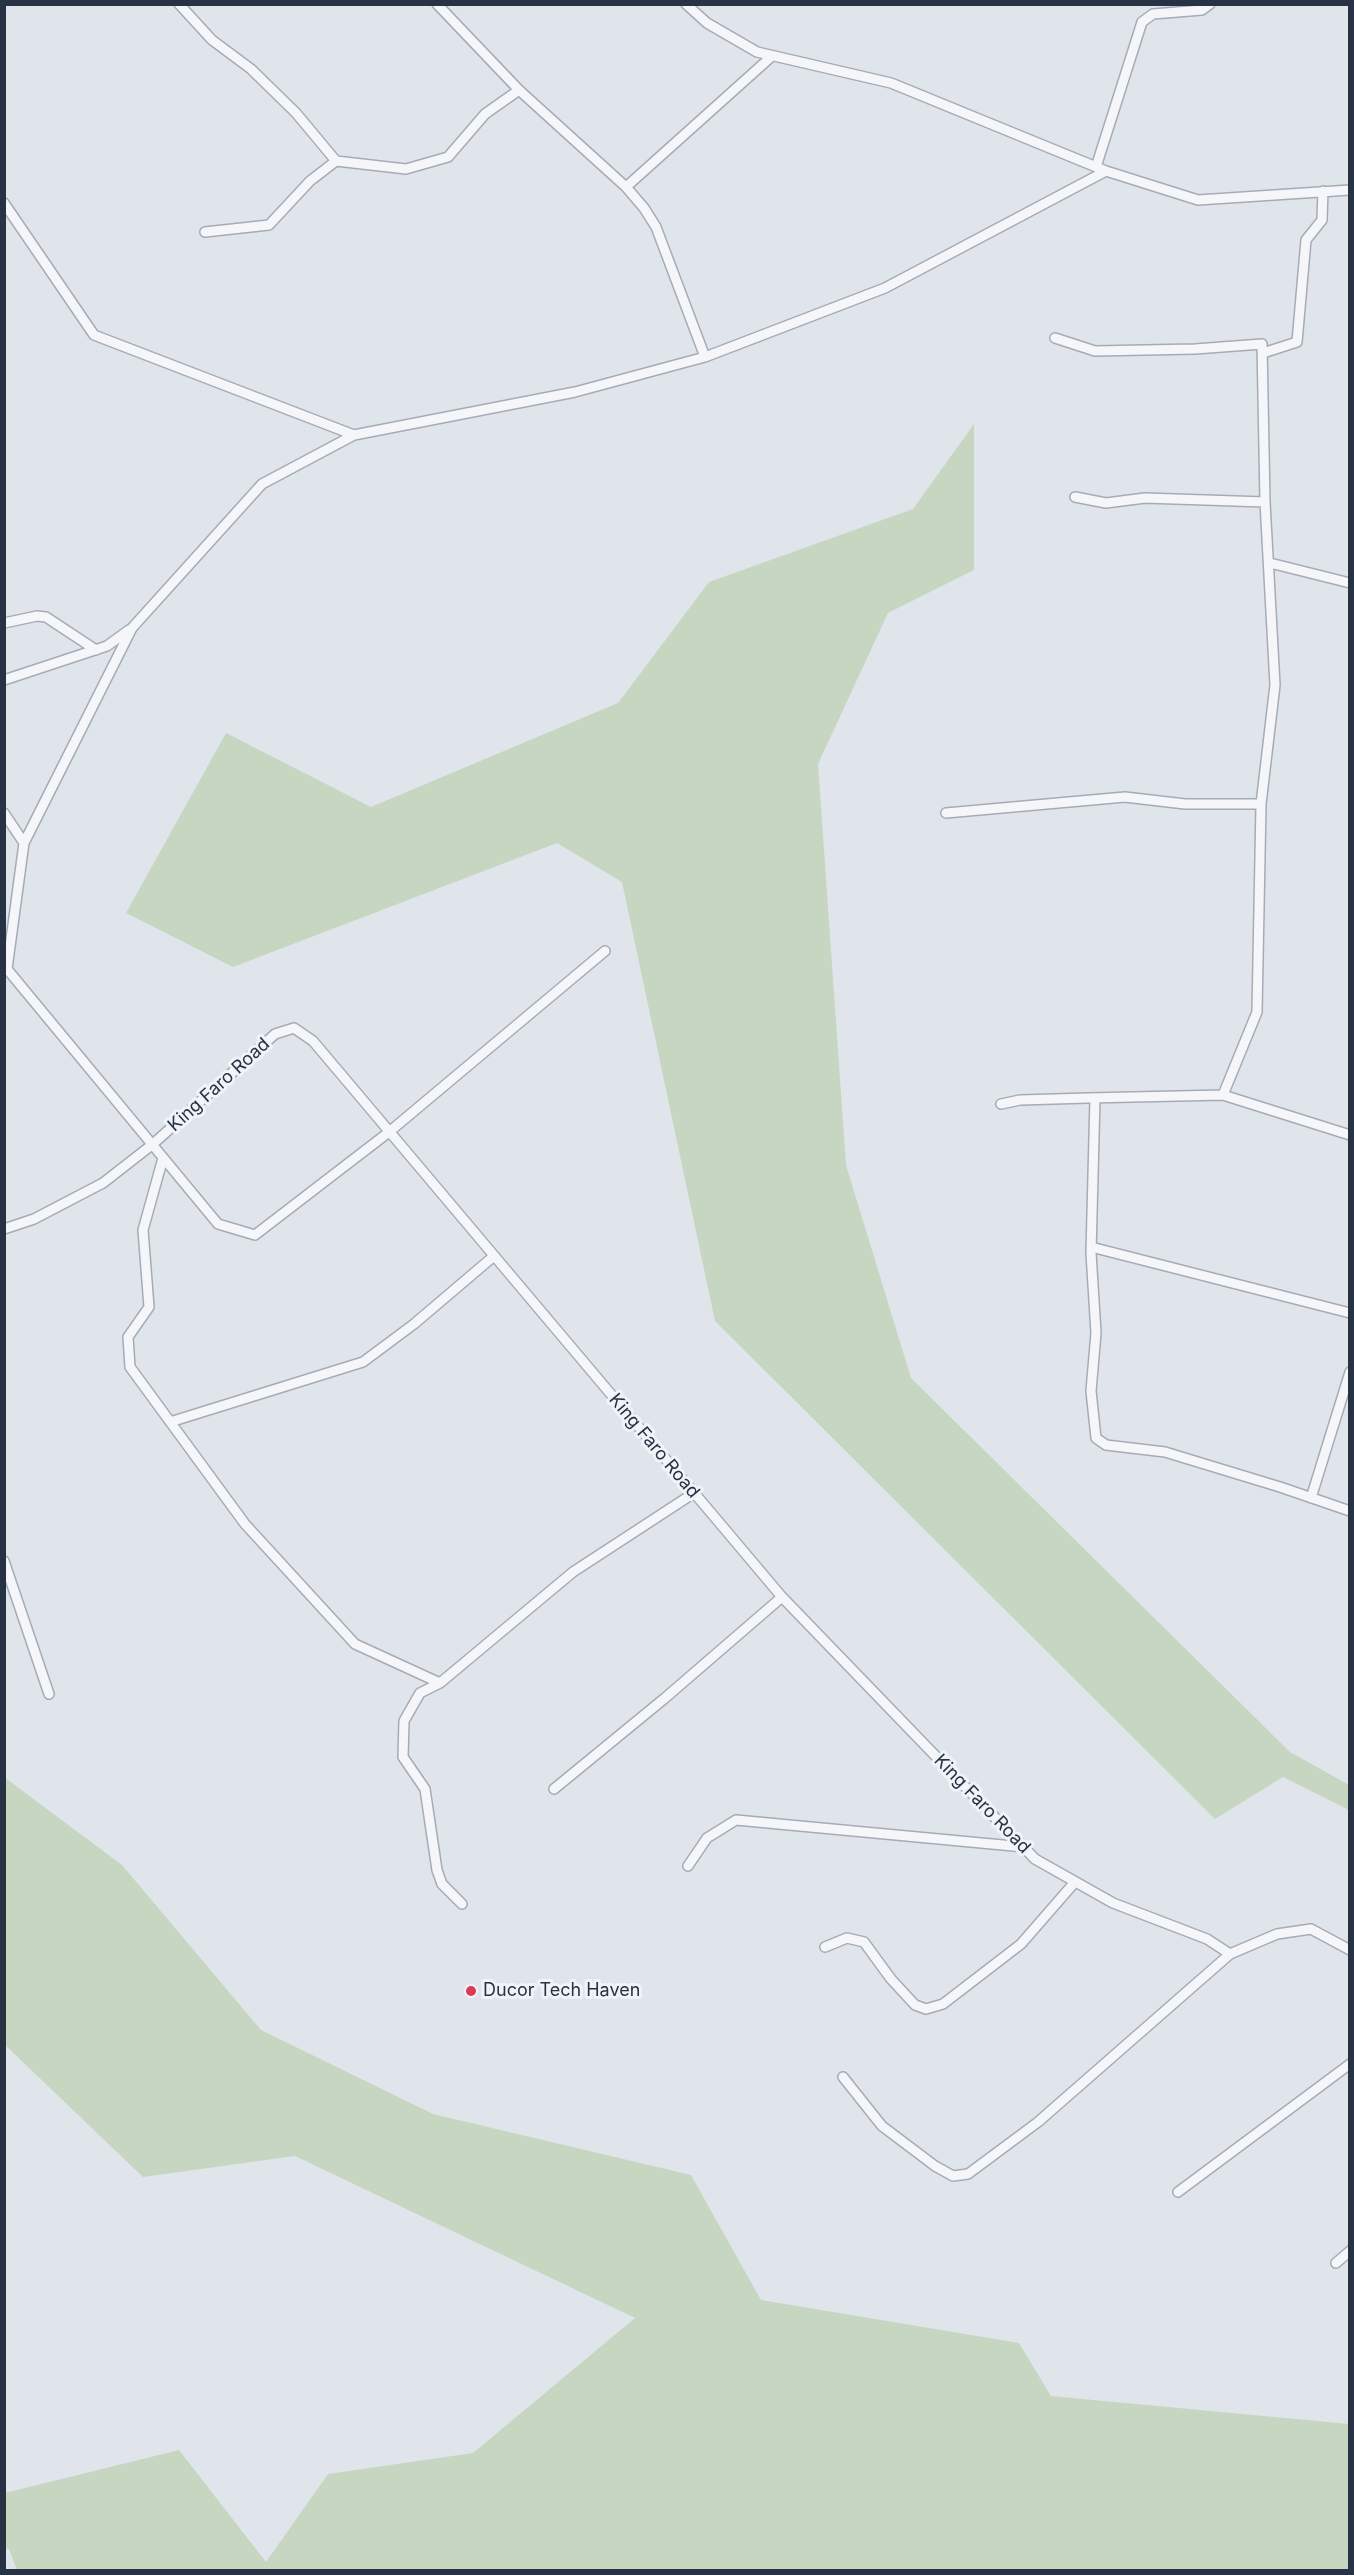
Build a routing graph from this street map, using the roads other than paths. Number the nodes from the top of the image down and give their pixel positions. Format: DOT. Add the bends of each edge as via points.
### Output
graph roads {
  1 [pos="179,4"];
  2 [pos="437,4"];
  3 [pos="686,4"];
  4 [pos="1210,4"];
  5 [pos="772,56"];
  6 [pos="519,90"];
  7 [pos="336,161"];
  8 [pos="1096,166"];
  9 [pos="1106,171"];
  10 [pos="626,187"];
  11 [pos="1350,190"];
  12 [pos="1323,191"];
  13 [pos="4,203"];
  14 [pos="204,232"];
  15 [pos="1055,338"];
  16 [pos="1263,353"];
  17 [pos="705,357"];
  18 [pos="354,435"];
  19 [pos="1075,496"];
  20 [pos="1265,502"];
  21 [pos="1270,563"];
  22 [pos="1350,583"];
  23 [pos="4,623"];
  24 [pos="132,628"];
  25 [pos="96,650"];
  26 [pos="4,680"];
  27 [pos="1261,804"];
  28 [pos="4,813"];
  29 [pos="946,813"];
  30 [pos="24,843"];
  31 [pos="605,951"];
  32 [pos="6,972"];
  33 [pos="1223,1095"];
  34 [pos="1095,1098"];
  35 [pos="1000,1104"];
  36 [pos="389,1132"];
  37 [pos="1350,1135"];
  38 [pos="153,1144"];
  39 [pos="163,1158"];
  40 [pos="4,1229"];
  41 [pos="1091,1247"];
  42 [pos="494,1256"];
  43 [pos="1350,1313"];
  44 [pos="1350,1372"];
  45 [pos="171,1422"];
  46 [pos="694,1493"];
  47 [pos="1311,1498"];
  48 [pos="1350,1511"];
  49 [pos="4,1561"];
  50 [pos="782,1597"];
  51 [pos="440,1683"];
  52 [pos="49,1694"];
  53 [pos="554,1789"];
  54 [pos="1024,1847"];
  55 [pos="688,1866"];
  56 [pos="1075,1881"];
  57 [pos="462,1904"];
  58 [pos="825,1947"];
  59 [pos="1350,1950"];
  60 [pos="1230,1954"];
  61 [pos="1350,2064"];
  62 [pos="843,2077"];
  63 [pos="1178,2192"];
  64 [pos="1350,2252"];
  65 [pos="1336,2263"];
  1 -- 7 [label="street" via="212,40 251,69 296,113"];
  2 -- 6 [label="street"];
  3 -- 5 [label="street" via="707,23 757,52"];
  4 -- 8 [label="street" via="1202,10 1153,14 1142,22"];
  5 -- 8 [label="street" via="891,83"];
  5 -- 10 [label="street"];
  6 -- 7 [label="street" via="485,114 448,157 406,169"];
  6 -- 10 [label="street"];
  7 -- 14 [label="street" via="310,181 269,225"];
  8 -- 9 [label="street"];
  9 -- 12 [label="street" via="1198,200"];
  9 -- 17 [label="street" via="885,288"];
  10 -- 17 [label="street" via="656,227"];
  11 -- 12 [label="street"];
  12 -- 16 [label="street" via="1322,220 1306,240 1297,342"];
  13 -- 18 [label="street" via="94,334"];
  15 -- 16 [label="street" via="1095,351 1262,344"];
  16 -- 20 [label="street"];
  17 -- 18 [label="street" via="575,392"];
  18 -- 24 [label="street" via="261,484"];
  19 -- 20 [label="street" via="1106,503 1145,498"];
  20 -- 21 [label="street"];
  21 -- 22 [label="street"];
  21 -- 27 [label="street" via="1275,685"];
  23 -- 25 [label="street" via="46,617"];
  24 -- 25 [label="street"];
  24 -- 30 [label="street"];
  25 -- 26 [label="street"];
  27 -- 29 [label="street" via="1185,804 1125,797"];
  27 -- 33 [label="street" via="1257,1011"];
  28 -- 30 [label="street"];
  30 -- 32 [label="street"];
  31 -- 36 [label="street"];
  32 -- 38 [label="street"];
  33 -- 34 [label="street"];
  33 -- 37 [label="street"];
  34 -- 35 [label="street"];
  34 -- 41 [label="street"];
  36 -- 38 [label="street, King Faro Road" via="312,1041 294,1028 267,1040"];
  36 -- 39 [label="street" via="255,1235 218,1224"];
  36 -- 42 [label="street, King Faro Road"];
  38 -- 39 [label="street"];
  38 -- 40 [label="street, King Faro Road" via="103,1183 34,1219"];
  39 -- 45 [label="street" via="143,1230 149,1307 128,1337 130,1366"];
  41 -- 43 [label="street"];
  41 -- 47 [label="street" via="1096,1333 1090,1391 1096,1438 1106,1445 1165,1452"];
  42 -- 45 [label="street" via="363,1362"];
  42 -- 46 [label="street, King Faro Road"];
  44 -- 47 [label="street"];
  45 -- 51 [label="street" via="245,1524 356,1644"];
  46 -- 50 [label="street, King Faro Road"];
  46 -- 51 [label="street" via="573,1572"];
  47 -- 48 [label="street"];
  49 -- 52 [label="street"];
  50 -- 53 [label="street"];
  50 -- 54 [label="street, King Faro Road"];
  51 -- 57 [label="street" via="420,1693 404,1721 403,1757 425,1789 442,1884"];
  54 -- 55 [label="street" via="736,1820 707,1838"];
  54 -- 56 [label="street, King Faro Road" via="1035,1859"];
  56 -- 58 [label="street" via="1021,1944 943,2004 926,2009 915,2005 864,1942 847,1938"];
  56 -- 60 [label="street, King Faro Road" via="1113,1903 1207,1939"];
  59 -- 60 [label="street" via="1311,1929 1276,1934"];
  60 -- 62 [label="street" via="1038,2122 968,2174 953,2176 935,2166 882,2126"];
  61 -- 63 [label="street"];
  64 -- 65 [label="street"];
}
